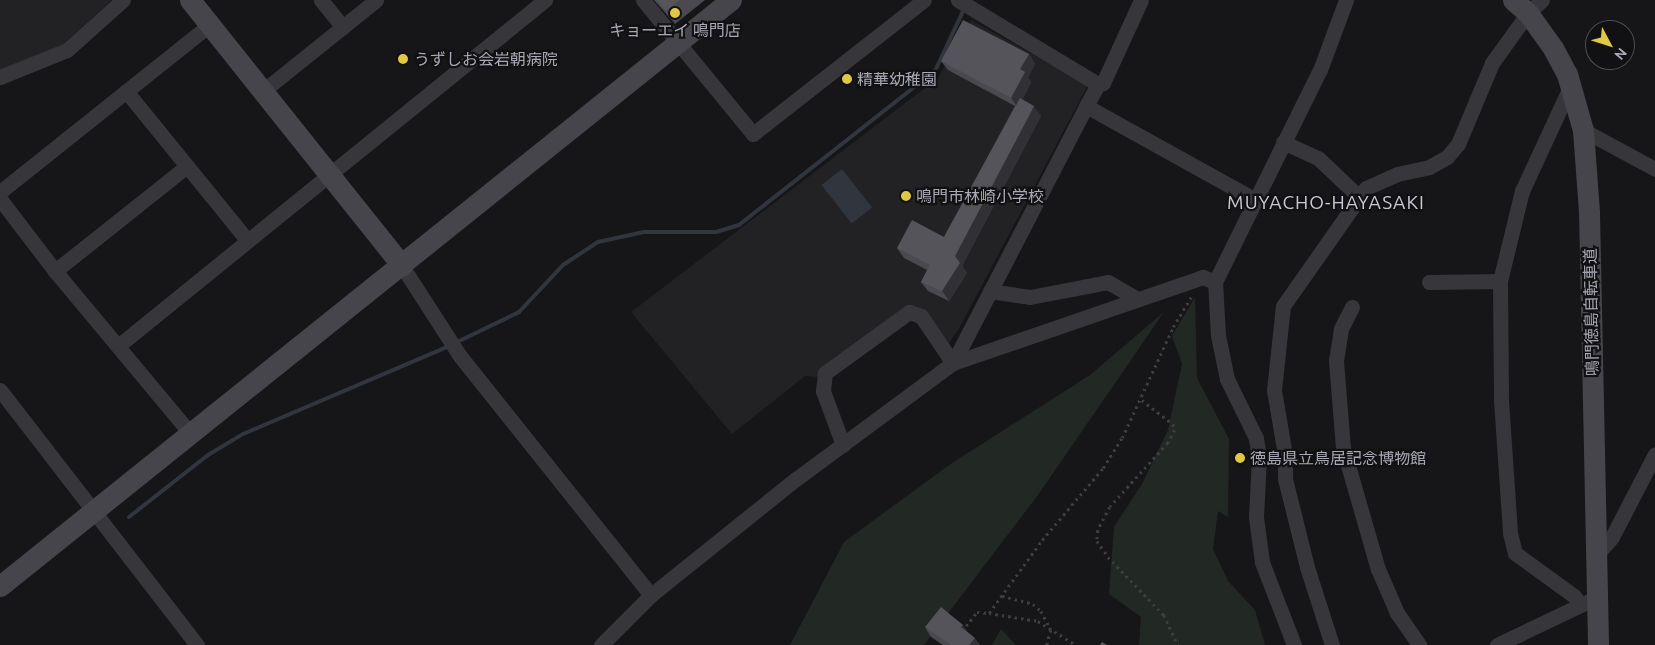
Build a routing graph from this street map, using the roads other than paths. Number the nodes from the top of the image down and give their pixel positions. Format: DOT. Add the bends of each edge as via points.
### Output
graph roads {
  1 [pos="123,0"];
  2 [pos="190,0"];
  3 [pos="321,0"];
  4 [pos="376,0"];
  5 [pos="545,0"];
  6 [pos="643,0"];
  7 [pos="731,0"];
  8 [pos="924,0"];
  9 [pos="958,0"];
  10 [pos="1141,0"];
  11 [pos="1346,0"];
  12 [pos="1528,4"];
  13 [pos="209,25"];
  14 [pos="343,27"];
  15 [pos="679,43"];
  16 [pos="0,77"];
  17 [pos="1098,84"];
  18 [pos="1571,85"];
  19 [pos="126,91"];
  20 [pos="262,91"];
  21 [pos="1086,106"];
  22 [pos="1583,130"];
  23 [pos="1283,142"];
  24 [pos="187,166"];
  25 [pos="1655,169"];
  26 [pos="328,174"];
  27 [pos="0,192"];
  28 [pos="1358,196"];
  29 [pos="0,199"];
  30 [pos="1254,199"];
  31 [pos="247,240"];
  32 [pos="402,266"];
  33 [pos="55,271"];
  34 [pos="1209,279"];
  35 [pos="1500,281"];
  36 [pos="1428,282"];
  37 [pos="990,292"];
  38 [pos="1136,298"];
  39 [pos="1352,307"];
  40 [pos="118,346"];
  41 [pos="953,363"];
  42 [pos="0,390"];
  43 [pos="189,432"];
  44 [pos="843,445"];
  45 [pos="1655,454"];
  46 [pos="91,511"];
  47 [pos="1596,555"];
  48 [pos="0,586"];
  49 [pos="651,595"];
  50 [pos="1589,601"];
  51 [pos="607,643"];
  52 [pos="197,645"];
  53 [pos="1294,645"];
  54 [pos="1332,645"];
  55 [pos="1419,645"];
  56 [pos="1497,645"];
  57 [pos="1598,645"];
  1 -- 16 [label="street" via="67,50"];
  2 -- 13 [label="street"];
  3 -- 14 [label="street"];
  4 -- 14 [label="street"];
  5 -- 26 [label="street"];
  6 -- 15 [label="street"];
  7 -- 15 [label="street"];
  8 -- 15 [label="street" via="753,134"];
  9 -- 17 [label="street"];
  10 -- 17 [label="street" via="1103,83"];
  11 -- 23 [label="street" via="1320,70"];
  12 -- 18 [label="street, 鳴門徳島自転車道"];
  12 -- 28 [label="street" via="1492,63 1458,144 1447,157 1429,167 1397,174 1366,188"];
  13 -- 19 [label="street"];
  13 -- 20 [label="street"];
  14 -- 20 [label="street"];
  15 -- 32 [label="street"];
  17 -- 21 [label="street"];
  18 -- 22 [label="street, 鳴門徳島自転車道"];
  18 -- 35 [label="street" via="1522,191"];
  19 -- 24 [label="street"];
  19 -- 27 [label="street"];
  20 -- 26 [label="street"];
  21 -- 30 [label="street"];
  21 -- 37 [label="street"];
  22 -- 25 [label="street"];
  22 -- 47 [label="street, 鳴門徳島自転車道" via="1589,212"];
  23 -- 28 [label="street" via="1318,158"];
  23 -- 30 [label="street"];
  24 -- 31 [label="street"];
  24 -- 33 [label="street"];
  26 -- 31 [label="street"];
  26 -- 32 [label="street"];
  28 -- 54 [label="street" via="1283,306 1274,390 1285,454 1285,479 1307,567"];
  29 -- 33 [label="street"];
  30 -- 34 [label="street"];
  31 -- 40 [label="street"];
  32 -- 43 [label="street"];
  32 -- 49 [label="street" via="460,356"];
  33 -- 40 [label="street"];
  34 -- 38 [label="street"];
  34 -- 53 [label="street" via="1228,379 1256,438 1259,457 1256,517 1262,562"];
  35 -- 36 [label="street"];
  35 -- 50 [label="street" via="1501,400 1513,546 1515,553 1574,596"];
  37 -- 38 [label="street" via="1030,297 1108,282"];
  37 -- 41 [label="street"];
  38 -- 41 [label="street"];
  39 -- 55 [label="street" via="1341,329 1336,361 1343,448 1378,569 1397,613"];
  40 -- 43 [label="street"];
  41 -- 44 [label="street"];
  41 -- 44 [label="street" via="921,316 909,312 825,373 823,391"];
  42 -- 46 [label="street"];
  43 -- 46 [label="street"];
  44 -- 49 [label="street"];
  45 -- 47 [label="street" via="1612,536"];
  46 -- 48 [label="street"];
  46 -- 52 [label="street"];
  47 -- 50 [label="street, 鳴門徳島自転車道"];
  49 -- 51 [label="street"];
  50 -- 56 [label="street"];
  50 -- 57 [label="street, 鳴門徳島自転車道"];
}
